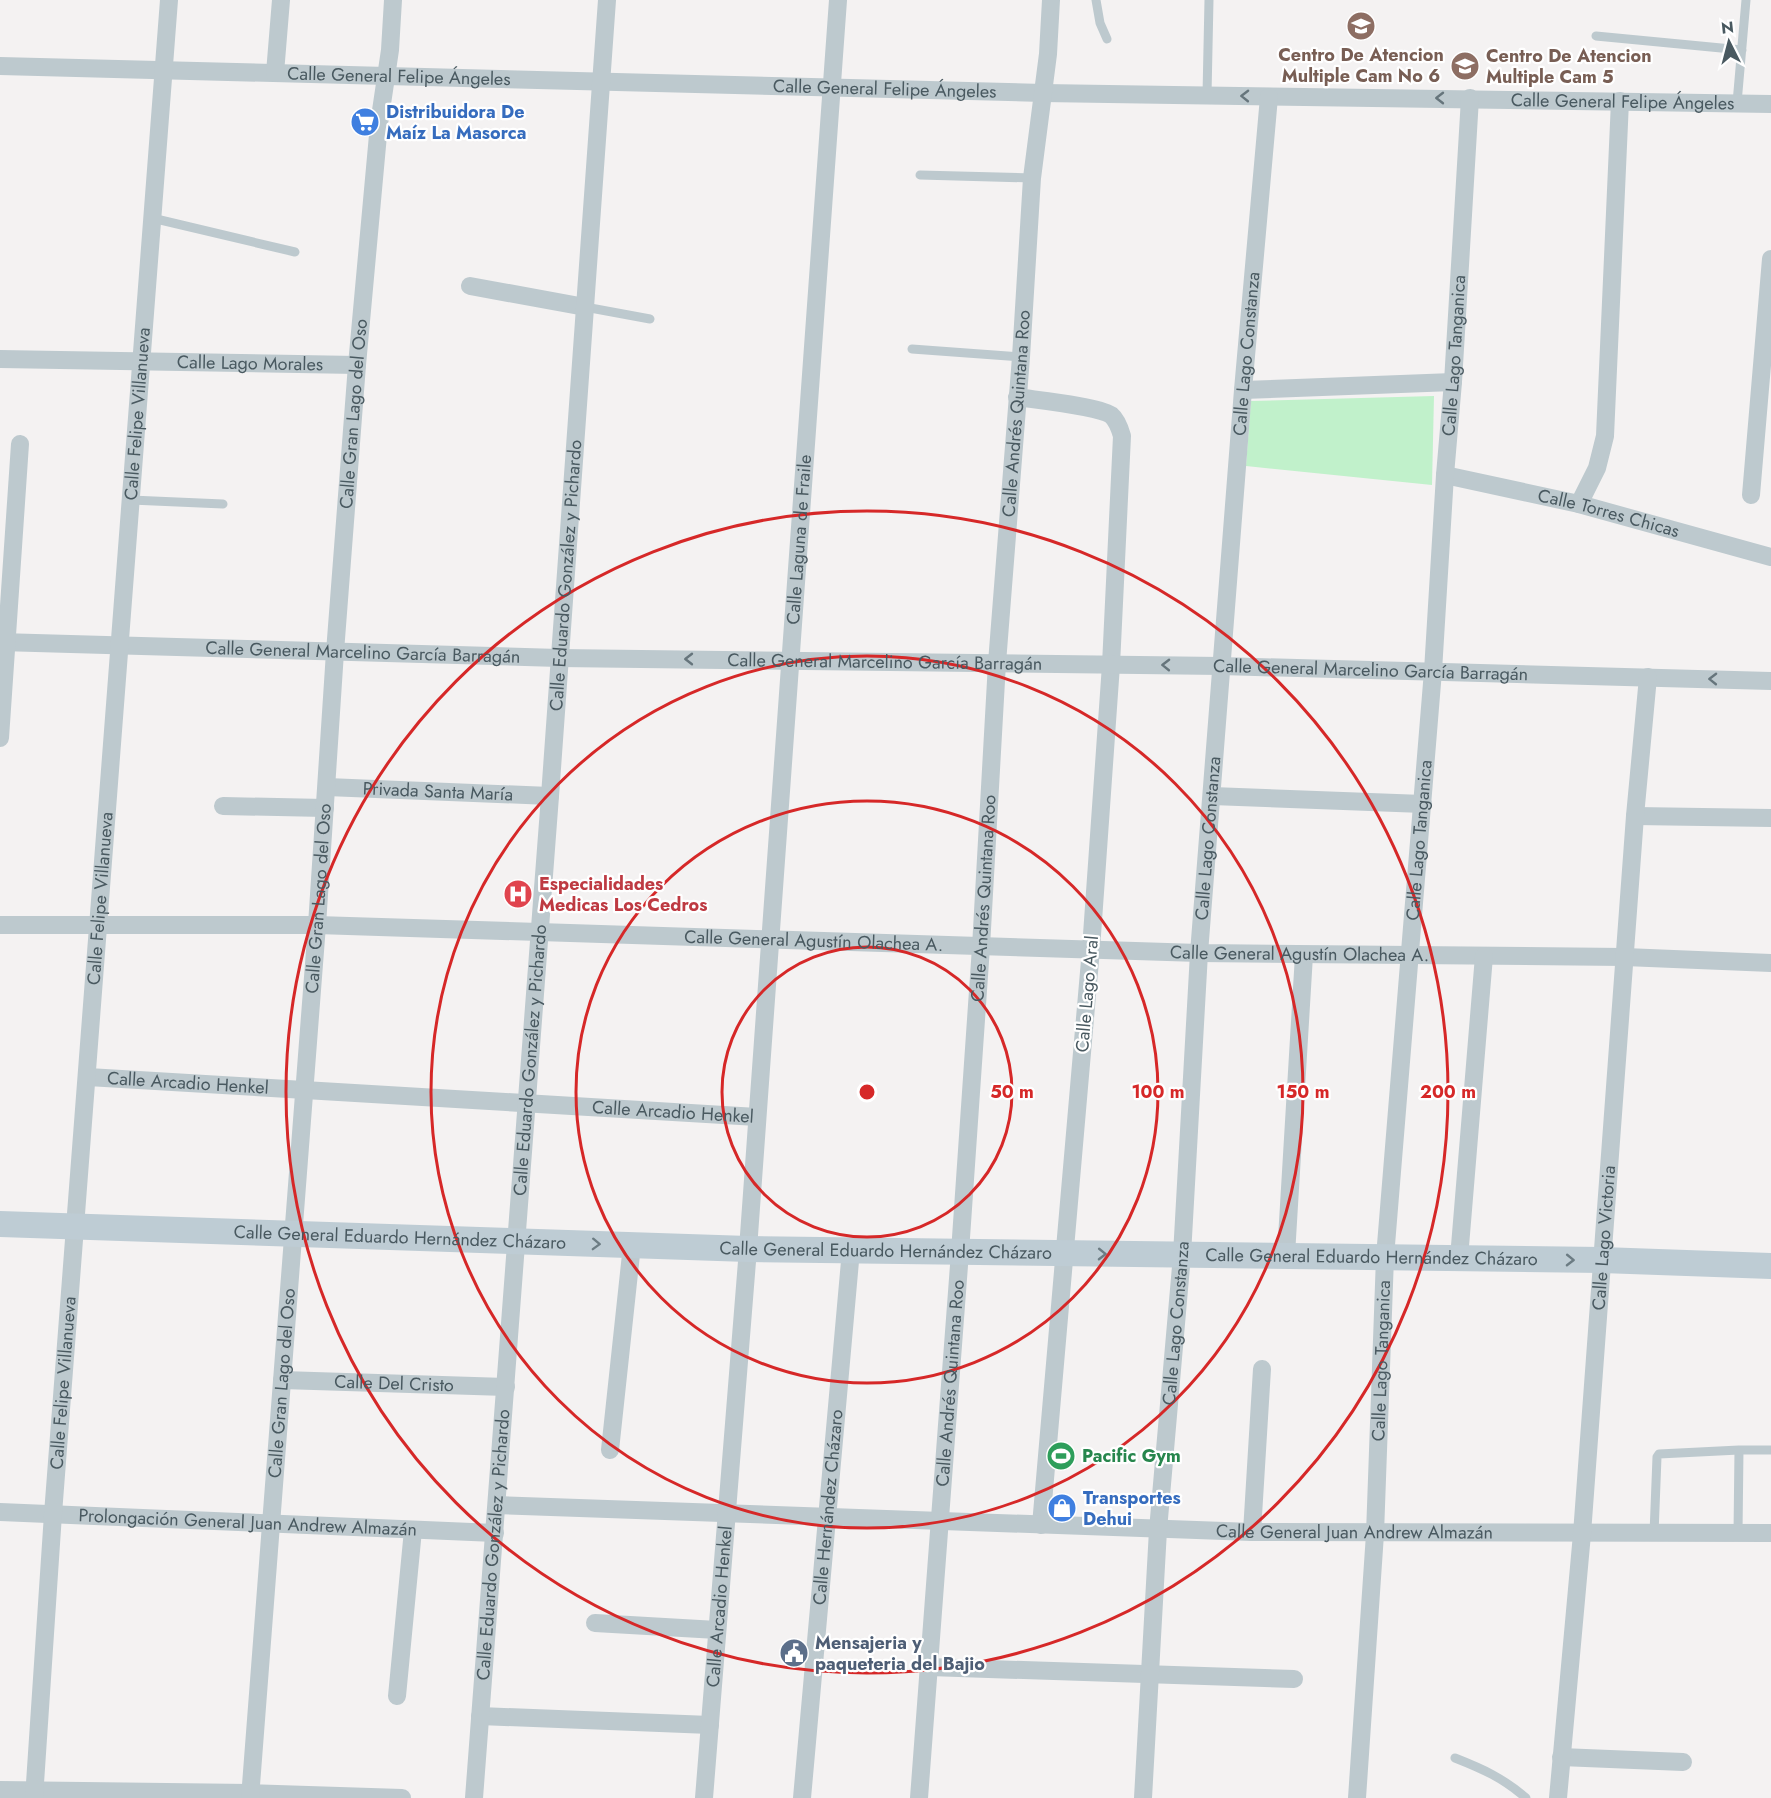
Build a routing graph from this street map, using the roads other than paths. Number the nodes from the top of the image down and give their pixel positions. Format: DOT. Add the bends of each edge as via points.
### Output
graph roads {
  1 [pos="169,0"];
  2 [pos="281,0"];
  3 [pos="393,0"];
  4 [pos="607,0"];
  5 [pos="838,0"];
  6 [pos="1052,0"];
  7 [pos="1096,0"];
  8 [pos="1209,0"];
  9 [pos="1746,0"];
  10 [pos="1596,36"];
  11 [pos="1107,39"];
  12 [pos="1742,50"];
  13 [pos="0,66"];
  14 [pos="163,70"];
  15 [pos="274,73"];
  16 [pos="386,77"];
  17 [pos="602,81"];
  18 [pos="832,87"];
  19 [pos="1043,93"];
  20 [pos="1207,95"];
  21 [pos="1269,97"];
  22 [pos="1470,98"];
  23 [pos="1620,101"];
  24 [pos="1737,104"];
  25 [pos="1771,104"];
  26 [pos="920,175"];
  27 [pos="1032,178"];
  28 [pos="152,218"];
  29 [pos="295,252"];
  30 [pos="1771,259"];
  31 [pos="470,286"];
  32 [pos="585,307"];
  33 [pos="650,319"];
  34 [pos="912,349"];
  35 [pos="1021,357"];
  36 [pos="0,359"];
  37 [pos="141,362"];
  38 [pos="357,366"];
  39 [pos="1453,382"];
  40 [pos="1243,390"];
  41 [pos="1017,397"];
  42 [pos="20,444"];
  43 [pos="1445,475"];
  44 [pos="1751,495"];
  45 [pos="131,501"];
  46 [pos="224,504"];
  47 [pos="1579,504"];
  48 [pos="1771,557"];
  49 [pos="4,642"];
  50 [pos="120,646"];
  51 [pos="335,652"];
  52 [pos="559,658"];
  53 [pos="789,660"];
  54 [pos="997,663"];
  55 [pos="1111,665"];
  56 [pos="1221,666"];
  57 [pos="1433,672"];
  58 [pos="1648,677"];
  59 [pos="1771,681"];
  60 [pos="0,738"];
  61 [pos="327,788"];
  62 [pos="550,796"];
  63 [pos="1212,796"];
  64 [pos="1423,804"];
  65 [pos="223,806"];
  66 [pos="325,808"];
  67 [pos="1635,816"];
  68 [pos="1771,818"];
  69 [pos="0,925"];
  70 [pos="317,925"];
  71 [pos="99,926"];
  72 [pos="539,932"];
  73 [pos="769,940"];
  74 [pos="981,947"];
  75 [pos="1091,949"];
  76 [pos="1200,953"];
  77 [pos="1304,955"];
  78 [pos="1409,955"];
  79 [pos="1484,956"];
  80 [pos="1625,957"];
  81 [pos="1771,963"];
  82 [pos="88,1077"];
  83 [pos="305,1090"];
  84 [pos="526,1103"];
  85 [pos="757,1117"];
  86 [pos="0,1224"];
  87 [pos="76,1226"];
  88 [pos="293,1234"];
  89 [pos="516,1241"];
  90 [pos="632,1245"];
  91 [pos="748,1249"];
  92 [pos="851,1250"];
  93 [pos="960,1252"];
  94 [pos="1065,1253"];
  95 [pos="1182,1255"];
  96 [pos="1286,1255"];
  97 [pos="1385,1257"];
  98 [pos="1459,1258"];
  99 [pos="1602,1260"];
  100 [pos="1771,1266"];
  101 [pos="1262,1370"];
  102 [pos="282,1380"];
  103 [pos="506,1387"];
  104 [pos="610,1450"];
  105 [pos="1739,1450"];
  106 [pos="1771,1450"];
  107 [pos="497,1505"];
  108 [pos="0,1512"];
  109 [pos="53,1514"];
  110 [pos="726,1515"];
  111 [pos="826,1518"];
  112 [pos="939,1522"];
  113 [pos="271,1523"];
  114 [pos="1041,1525"];
  115 [pos="413,1530"];
  116 [pos="1158,1530"];
  117 [pos="1252,1532"];
  118 [pos="495,1533"];
  119 [pos="1738,1533"];
  120 [pos="1771,1533"];
  121 [pos="1375,1534"];
  122 [pos="1582,1534"];
  123 [pos="1654,1534"];
  124 [pos="595,1623"];
  125 [pos="717,1630"];
  126 [pos="929,1667"];
  127 [pos="1150,1673"];
  128 [pos="1294,1679"];
  129 [pos="396,1695"];
  130 [pos="480,1716"];
  131 [pos="710,1725"];
  132 [pos="1561,1757"];
  133 [pos="1455,1758"];
  134 [pos="1683,1762"];
  135 [pos="0,1790"];
  136 [pos="34,1794"];
  137 [pos="133,1795"];
  138 [pos="250,1796"];
  139 [pos="402,1798"];
  140 [pos="474,1798"];
  141 [pos="704,1798"];
  142 [pos="802,1798"];
  143 [pos="919,1798"];
  144 [pos="1143,1798"];
  145 [pos="1357,1798"];
  146 [pos="1526,1798"];
  147 [pos="1558,1798"];
  1 -- 14 [label="street, Calle Felipe Villanueva"];
  2 -- 15 [label="street"];
  3 -- 16 [label="street, Calle Gran Lago del Oso"];
  4 -- 17 [label="street, Calle Eduardo González y Pichardo"];
  5 -- 18 [label="street, Calle Laguna de Fraile"];
  6 -- 19 [label="street, Calle Andrés Quintana Roo"];
  7 -- 11 [label="lane"];
  8 -- 20 [label="lane"];
  9 -- 12 [label="lane"];
  10 -- 12 [label="lane"];
  12 -- 24 [label="lane"];
  13 -- 14 [label="street, Calle General Felipe Ángeles"];
  14 -- 15 [label="street, Calle General Felipe Ángeles"];
  14 -- 28 [label="street, Calle Felipe Villanueva"];
  15 -- 16 [label="street, Calle General Felipe Ángeles"];
  16 -- 17 [label="street, Calle General Felipe Ángeles"];
  16 -- 38 [label="street, Calle Gran Lago del Oso"];
  17 -- 18 [label="street, Calle General Felipe Ángeles"];
  17 -- 32 [label="street, Calle Eduardo González y Pichardo"];
  18 -- 19 [label="street, Calle General Felipe Ángeles"];
  18 -- 53 [label="street, Calle Laguna de Fraile"];
  19 -- 20 [label="street, Calle General Felipe Ángeles"];
  19 -- 27 [label="street, Calle Andrés Quintana Roo"];
  21 -- 20 [label="street, Calle General Felipe Ángeles, one-way"];
  22 -- 21 [label="street, Calle General Felipe Ángeles, one-way"];
  21 -- 40 [label="street, Calle Lago Constanza"];
  22 -- 23 [label="street, Calle General Felipe Ángeles"];
  22 -- 39 [label="street, Calle Lago Tanganica"];
  23 -- 24 [label="street, Calle General Felipe Ángeles"];
  23 -- 47 [label="street" via="1605,436 1596,468"];
  24 -- 25 [label="street, Calle General Felipe Ángeles"];
  26 -- 27 [label="lane"];
  27 -- 35 [label="street, Calle Andrés Quintana Roo"];
  28 -- 29 [label="lane"];
  28 -- 37 [label="street, Calle Felipe Villanueva"];
  30 -- 44 [label="street"];
  31 -- 32 [label="street"];
  32 -- 33 [label="lane"];
  32 -- 52 [label="street, Calle Eduardo González y Pichardo"];
  34 -- 35 [label="lane"];
  35 -- 41 [label="street, Calle Andrés Quintana Roo"];
  36 -- 37 [label="street, Calle Lago Morales"];
  37 -- 38 [label="street, Calle Lago Morales"];
  37 -- 45 [label="street, Calle Felipe Villanueva"];
  38 -- 51 [label="street, Calle Gran Lago del Oso"];
  39 -- 40 [label="street"];
  39 -- 43 [label="street, Calle Lago Tanganica"];
  40 -- 56 [label="street, Calle Lago Constanza"];
  41 -- 54 [label="street, Calle Andrés Quintana Roo"];
  41 -- 55 [label="street, Calle Lago Aral" via="1098,410 1118,424 1122,463"];
  42 -- 49 [label="street"];
  43 -- 47 [label="street, Calle Torres Chicas"];
  43 -- 57 [label="street, Calle Lago Tanganica"];
  45 -- 46 [label="lane"];
  45 -- 50 [label="street, Calle Felipe Villanueva"];
  47 -- 48 [label="street, Calle Torres Chicas"];
  49 -- 50 [label="street, Calle General Marcelino García Barragán"];
  49 -- 60 [label="street"];
  50 -- 51 [label="street, Calle General Marcelino García Barragán"];
  50 -- 71 [label="street, Calle Felipe Villanueva"];
  51 -- 52 [label="street, Calle General Marcelino García Barragán"];
  51 -- 61 [label="street, Calle Gran Lago del Oso"];
  53 -- 52 [label="street, Calle General Marcelino García Barragán, one-way"];
  52 -- 62 [label="street, Calle Eduardo González y Pichardo"];
  53 -- 54 [label="street, Calle General Marcelino García Barragán"];
  53 -- 73 [label="street, Calle Laguna de Fraile"];
  54 -- 55 [label="street, Calle General Marcelino García Barragán"];
  54 -- 74 [label="street, Calle Andrés Quintana Roo"];
  56 -- 55 [label="street, Calle General Marcelino García Barragán, one-way"];
  55 -- 75 [label="street, Calle Lago Aral"];
  56 -- 57 [label="street, Calle General Marcelino García Barragán"];
  56 -- 63 [label="street, Calle Lago Constanza"];
  57 -- 58 [label="street, Calle General Marcelino García Barragán"];
  57 -- 64 [label="street, Calle Lago Tanganica"];
  59 -- 58 [label="street, Calle General Marcelino García Barragán, one-way"];
  58 -- 67 [label="street, Calle Lago Victoria"];
  61 -- 62 [label="street, Privada Santa María"];
  61 -- 66 [label="street, Calle Gran Lago del Oso"];
  62 -- 72 [label="street, Calle Eduardo González y Pichardo"];
  63 -- 64 [label="street"];
  63 -- 76 [label="street, Calle Lago Constanza"];
  64 -- 78 [label="street, Calle Lago Tanganica"];
  65 -- 66 [label="street"];
  66 -- 70 [label="street, Calle Gran Lago del Oso"];
  67 -- 68 [label="street"];
  67 -- 80 [label="street, Calle Lago Victoria"];
  69 -- 71 [label="street, Calle General Agustín Olachea A."];
  70 -- 71 [label="street, Calle General Agustín Olachea A."];
  70 -- 72 [label="street, Calle General Agustín Olachea A."];
  70 -- 83 [label="street, Calle Gran Lago del Oso"];
  71 -- 82 [label="street, Calle Felipe Villanueva"];
  72 -- 73 [label="street, Calle General Agustín Olachea A."];
  72 -- 84 [label="street, Calle Eduardo González y Pichardo"];
  73 -- 74 [label="street, Calle General Agustín Olachea A."];
  73 -- 85 [label="street, Calle Laguna de Fraile"];
  74 -- 75 [label="street, Calle General Agustín Olachea A."];
  74 -- 93 [label="street, Calle Andrés Quintana Roo"];
  75 -- 76 [label="street, Calle General Agustín Olachea A."];
  75 -- 94 [label="street, Calle Lago Aral"];
  76 -- 77 [label="street, Calle General Agustín Olachea A."];
  76 -- 95 [label="street, Calle Lago Constanza"];
  77 -- 78 [label="street, Calle General Agustín Olachea A."];
  77 -- 96 [label="street"];
  78 -- 79 [label="street, Calle General Agustín Olachea A."];
  78 -- 97 [label="street, Calle Lago Tanganica"];
  79 -- 80 [label="street, Calle General Agustín Olachea A."];
  79 -- 98 [label="street"];
  80 -- 81 [label="street, Calle General Agustín Olachea A."];
  80 -- 99 [label="street, Calle Lago Victoria"];
  82 -- 83 [label="street, Calle Arcadio Henkel"];
  82 -- 87 [label="street, Calle Felipe Villanueva"];
  83 -- 84 [label="street, Calle Arcadio Henkel"];
  83 -- 88 [label="street, Calle Gran Lago del Oso"];
  84 -- 85 [label="street, Calle Arcadio Henkel"];
  84 -- 89 [label="street, Calle Eduardo González y Pichardo"];
  85 -- 91 [label="street, Calle Arcadio Henkel"];
  86 -- 87 [label="main road, Calle General Eduardo Hernández Cházaro"];
  87 -- 88 [label="main road, Calle General Eduardo Hernández Cházaro"];
  87 -- 109 [label="street, Calle Felipe Villanueva"];
  88 -- 89 [label="main road, Calle General Eduardo Hernández Cházaro"];
  88 -- 102 [label="street, Calle Gran Lago del Oso"];
  89 -- 90 [label="main road, Calle General Eduardo Hernández Cházaro, one-way"];
  89 -- 103 [label="street, Calle Eduardo González y Pichardo"];
  90 -- 91 [label="main road, Calle General Eduardo Hernández Cházaro"];
  90 -- 104 [label="street"];
  91 -- 92 [label="main road, Calle General Eduardo Hernández Cházaro"];
  91 -- 110 [label="street, Calle Arcadio Henkel"];
  92 -- 93 [label="main road, Calle General Eduardo Hernández Cházaro"];
  92 -- 111 [label="street, Calle Hernández Cházaro"];
  93 -- 94 [label="main road, Calle General Eduardo Hernández Cházaro"];
  93 -- 112 [label="street, Calle Andrés Quintana Roo"];
  94 -- 95 [label="main road, Calle General Eduardo Hernández Cházaro, one-way"];
  94 -- 114 [label="street, Calle Lago Aral"];
  95 -- 96 [label="main road, Calle General Eduardo Hernández Cházaro"];
  95 -- 116 [label="street, Calle Lago Constanza"];
  96 -- 97 [label="main road, Calle General Eduardo Hernández Cházaro"];
  97 -- 98 [label="main road, Calle General Eduardo Hernández Cházaro"];
  97 -- 121 [label="street, Calle Lago Tanganica"];
  98 -- 99 [label="main road, Calle General Eduardo Hernández Cházaro, one-way"];
  99 -- 100 [label="main road, Calle General Eduardo Hernández Cházaro"];
  99 -- 122 [label="street, Calle Lago Victoria"];
  101 -- 117 [label="street"];
  102 -- 103 [label="street, Calle Del Cristo"];
  102 -- 113 [label="street, Calle Gran Lago del Oso"];
  103 -- 107 [label="street, Calle Eduardo González y Pichardo"];
  105 -- 106 [label="lane"];
  105 -- 119 [label="lane"];
  105 -- 123 [label="lane" via="1659,1454"];
  107 -- 110 [label="street"];
  107 -- 118 [label="street, Calle Eduardo González y Pichardo"];
  108 -- 109 [label="street, Prolongación General Juan Andrew Almazán"];
  109 -- 113 [label="street, Prolongación General Juan Andrew Almazán"];
  109 -- 136 [label="street, Calle Felipe Villanueva"];
  110 -- 111 [label="street"];
  110 -- 125 [label="street, Calle Arcadio Henkel"];
  111 -- 112 [label="street"];
  111 -- 142 [label="street, Calle Hernández Cházaro"];
  112 -- 114 [label="street, Calle General Juan Andrew Almazán"];
  112 -- 126 [label="street, Calle Andrés Quintana Roo"];
  113 -- 115 [label="street, Prolongación General Juan Andrew Almazán"];
  113 -- 138 [label="street, Calle Gran Lago del Oso"];
  114 -- 116 [label="street, Calle General Juan Andrew Almazán"];
  115 -- 118 [label="street, Prolongación General Juan Andrew Almazán"];
  115 -- 129 [label="street"];
  116 -- 117 [label="street, Calle General Juan Andrew Almazán"];
  116 -- 127 [label="street, Calle Lago Constanza"];
  117 -- 121 [label="street, Calle General Juan Andrew Almazán"];
  118 -- 130 [label="street, Calle Eduardo González y Pichardo"];
  119 -- 120 [label="street, Calle General Juan Andrew Almazán"];
  119 -- 123 [label="street, Calle General Juan Andrew Almazán"];
  121 -- 122 [label="street, Calle General Juan Andrew Almazán"];
  121 -- 145 [label="street, Calle Lago Tanganica"];
  122 -- 123 [label="street, Calle General Juan Andrew Almazán"];
  122 -- 132 [label="street, Calle Lago Victoria"];
  124 -- 125 [label="street"];
  125 -- 131 [label="street, Calle Arcadio Henkel"];
  126 -- 127 [label="street"];
  126 -- 143 [label="street, Calle Andrés Quintana Roo"];
  127 -- 128 [label="street"];
  127 -- 144 [label="street, Calle Lago Constanza"];
  130 -- 131 [label="street"];
  130 -- 140 [label="street, Calle Eduardo González y Pichardo"];
  131 -- 141 [label="street, Calle Arcadio Henkel"];
  132 -- 134 [label="street"];
  132 -- 147 [label="street, Calle Lago Victoria"];
  133 -- 146 [label="lane" via="1490,1772"];
  135 -- 136 [label="street"];
  136 -- 137 [label="street"];
  137 -- 138 [label="street"];
  138 -- 139 [label="street"];
}
